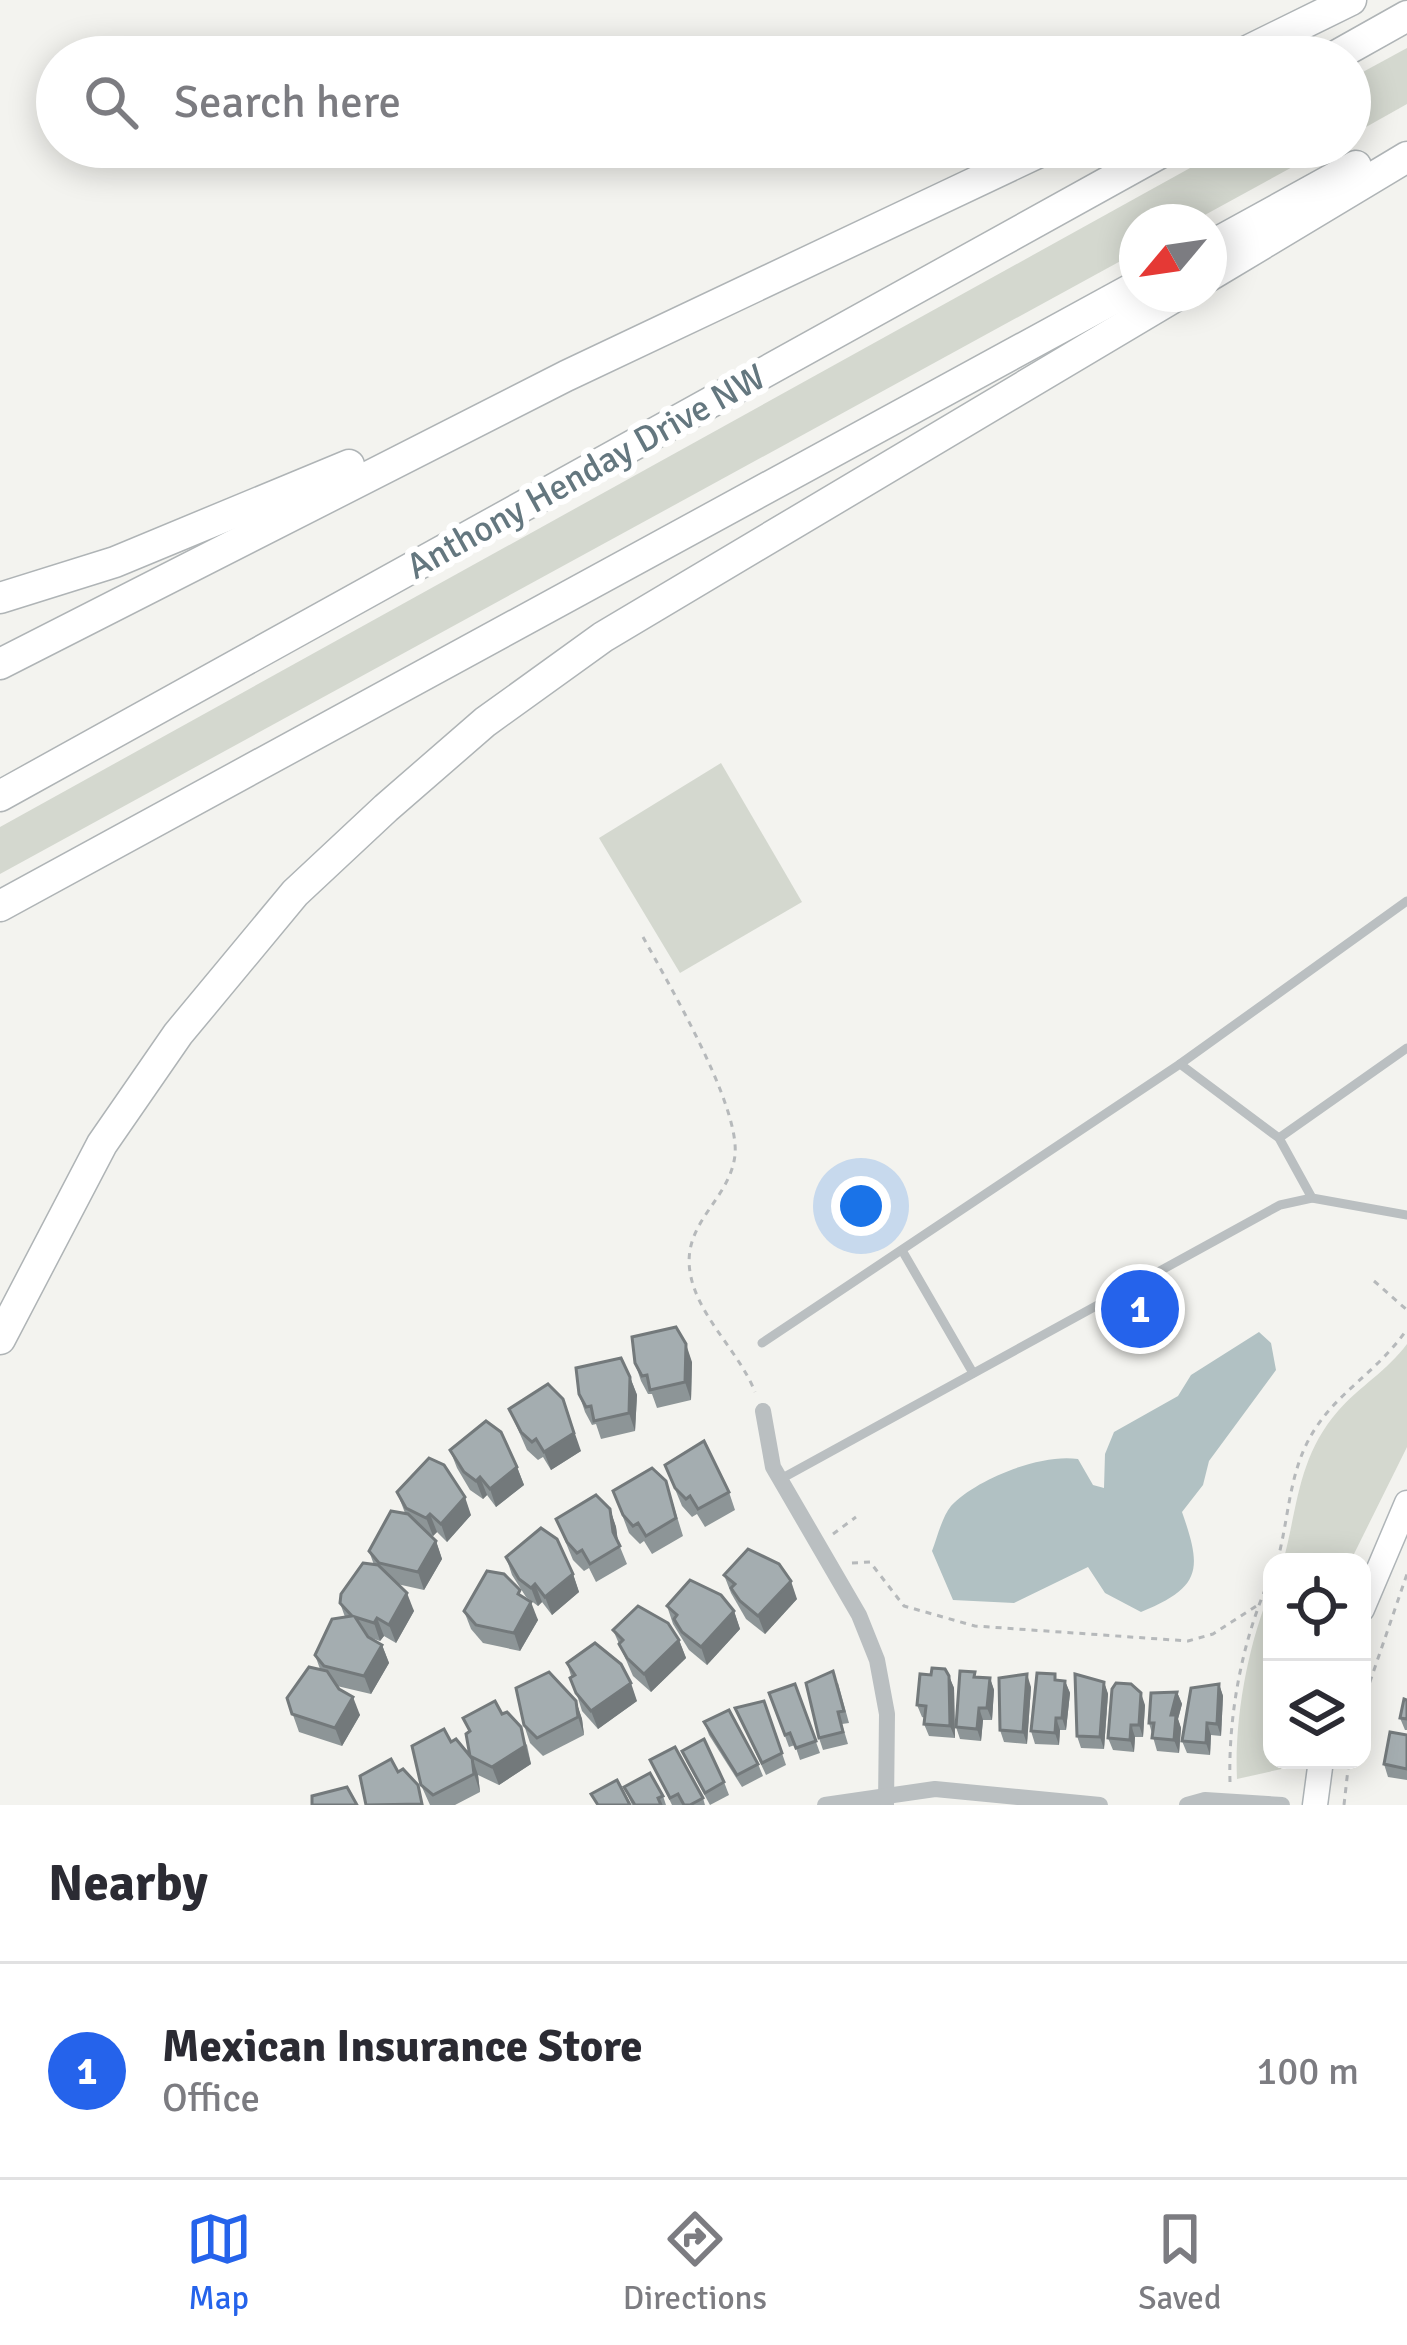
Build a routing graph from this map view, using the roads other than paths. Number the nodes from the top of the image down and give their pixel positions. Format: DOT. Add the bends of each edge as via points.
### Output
graph roads {
  1 [pos="1351,0"];
  2 [pos="1407,16"];
  3 [pos="1278,36"];
  4 [pos="1371,36"];
  5 [pos="1407,139"];
  6 [pos="1407,157"];
  7 [pos="1371,159"];
  8 [pos="1007,168"];
  9 [pos="1134,168"];
  10 [pos="1354,168"];
  11 [pos="1227,237"];
  12 [pos="1227,265"];
  13 [pos="1119,296"];
  14 [pos="1148,312"];
  15 [pos="566,376"];
  16 [pos="0,598"];
  17 [pos="0,664"];
  18 [pos="0,796"];
  19 [pos="1407,901"];
  20 [pos="0,906"];
  21 [pos="1407,1048"];
  22 [pos="1180,1064"];
  23 [pos="1279,1138"];
  24 [pos="1312,1198"];
  25 [pos="1407,1215"];
  26 [pos="903,1252"];
  27 [pos="0,1339"];
  28 [pos="762,1343"];
  29 [pos="973,1373"];
  30 [pos="763,1411"];
  31 [pos="779,1480"];
  32 [pos="1407,1503"];
  33 [pos="1371,1588"];
  34 [pos="1321,1769"];
  35 [pos="886,1799"];
  36 [pos="825,1805"];
  37 [pos="1100,1805"];
  38 [pos="1187,1805"];
  39 [pos="1282,1805"];
  40 [pos="1315,1805"];
  1 -- 3 [label="highway"];
  2 -- 4 [label="highway"];
  5 -- 7 [label="highway"];
  6 -- 12 [label="highway"];
  8 -- 15 [label="highway"];
  9 -- 18 [label="highway, Anthony Henday Drive NW"];
  10 -- 11 [label="highway"];
  13 -- 20 [label="highway"];
  14 -- 27 [label="highway" via="603,637 484,722 402,794 295,892 178,1034 102,1144"];
  15 -- 16 [label="highway" via="116,562"];
  15 -- 17 [label="highway"];
  19 -- 22 [label="lane"];
  21 -- 23 [label="lane"];
  22 -- 23 [label="lane"];
  22 -- 26 [label="lane"];
  23 -- 24 [label="lane"];
  24 -- 25 [label="lane"];
  24 -- 29 [label="lane" via="1280,1205"];
  26 -- 28 [label="lane"];
  26 -- 29 [label="lane"];
  29 -- 31 [label="lane"];
  30 -- 31 [label="street"];
  31 -- 35 [label="street" via="859,1615 881,1676"];
  32 -- 33 [label="main road"];
  34 -- 40 [label="main road"];
  35 -- 36 [label="street"];
  35 -- 37 [label="street" via="959,1790"];
  38 -- 39 [label="street"];
}
